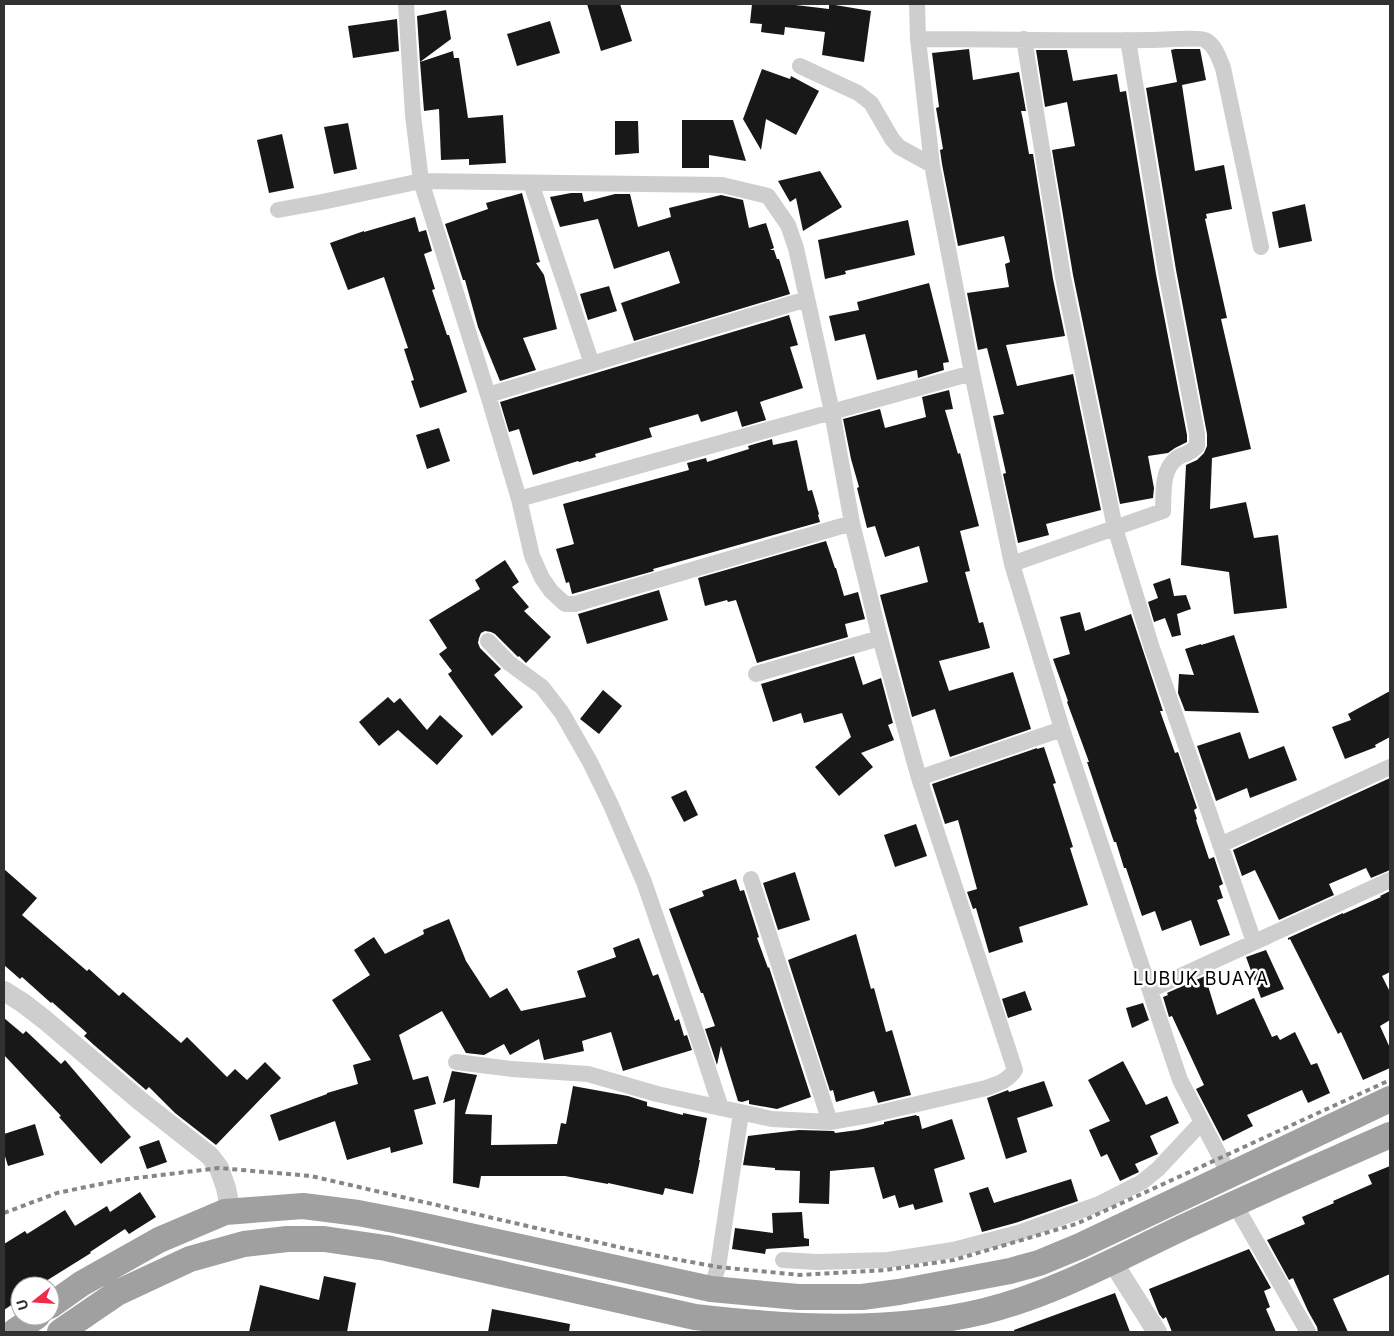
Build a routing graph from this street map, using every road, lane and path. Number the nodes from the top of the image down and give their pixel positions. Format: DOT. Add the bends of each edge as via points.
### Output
graph roads {
  1 [pos="406,4"];
  2 [pos="917,4"];
  3 [pos="918,39"];
  4 [pos="1024,39"];
  5 [pos="1128,40"];
  6 [pos="800,66"];
  7 [pos="932,165"];
  8 [pos="421,181"];
  9 [pos="531,183"];
  10 [pos="278,210"];
  11 [pos="1261,247"];
  12 [pos="808,299"];
  13 [pos="592,364"];
  14 [pos="972,373"];
  15 [pos="488,395"];
  16 [pos="832,412"];
  17 [pos="519,499"];
  18 [pos="852,523"];
  19 [pos="1115,528"];
  20 [pos="1012,564"];
  21 [pos="880,638"];
  22 [pos="488,641"];
  23 [pos="756,674"];
  24 [pos="1062,729"];
  25 [pos="1390,767"];
  26 [pos="919,778"];
  27 [pos="1220,845"];
  28 [pos="752,879"];
  29 [pos="1390,880"];
  30 [pos="1254,942"];
  31 [pos="1150,990"];
  32 [pos="4,991"];
  33 [pos="456,1062"];
  34 [pos="1390,1099"];
  35 [pos="721,1108"];
  36 [pos="741,1113"];
  37 [pos="830,1122"];
  38 [pos="1202,1122"];
  39 [pos="1390,1135"];
  40 [pos="1230,1176"];
  41 [pos="1234,1203"];
  42 [pos="226,1212"];
  43 [pos="783,1260"];
  44 [pos="1112,1261"];
  45 [pos="931,1286"];
  46 [pos="711,1289"];
  47 [pos="862,1297"];
  48 [pos="60,1299"];
  49 [pos="933,1321"];
  50 [pos="694,1324"];
  51 [pos="860,1326"];
  52 [pos="60,1332"];
  53 [pos="1158,1332"];
  54 [pos="1308,1332"];
  1 -- 8 [label="street"];
  2 -- 3 [label="street"];
  3 -- 4 [label="street"];
  3 -- 7 [label="street"];
  4 -- 5 [label="street"];
  4 -- 19 [label="street" via="1063,276"];
  5 -- 11 [label="street" via="1196,38 1204,39 1214,49 1223,68"];
  5 -- 19 [label="street" via="1197,446 1170,464 1166,473 1163,511"];
  6 -- 7 [label="street" via="858,93 871,103 899,147"];
  7 -- 14 [label="street"];
  8 -- 9 [label="street"];
  8 -- 10 [label="street"];
  8 -- 15 [label="street"];
  9 -- 12 [label="street" via="722,185 768,196 788,225"];
  9 -- 13 [label="street"];
  12 -- 13 [label="street"];
  12 -- 16 [label="street"];
  13 -- 15 [label="street"];
  14 -- 16 [label="street"];
  14 -- 20 [label="street"];
  15 -- 17 [label="street"];
  16 -- 17 [label="street"];
  16 -- 18 [label="street"];
  17 -- 18 [label="street" via="532,556 542,578 565,604 575,604"];
  18 -- 21 [label="street"];
  19 -- 20 [label="street"];
  19 -- 27 [label="street" via="1152,648"];
  20 -- 24 [label="street"];
  21 -- 23 [label="street"];
  21 -- 26 [label="street"];
  22 -- 35 [label="street" via="509,663 542,687 562,712 590,762 644,882"];
  24 -- 26 [label="street"];
  24 -- 31 [label="street"];
  25 -- 27 [label="street"];
  26 -- 37 [label="street" via="1015,1070 1001,1083 986,1088"];
  27 -- 30 [label="street"];
  28 -- 37 [label="street"];
  29 -- 30 [label="street"];
  30 -- 31 [label="street"];
  31 -- 38 [label="street" via="1180,1080"];
  32 -- 42 [label="street" via="45,1020 210,1156 219,1168 226,1188 230,1203"];
  33 -- 35 [label="street" via="512,1070 588,1074"];
  34 -- 40 [label="highway"];
  35 -- 36 [label="street"];
  36 -- 37 [label="street" via="772,1119"];
  36 -- 46 [label="street" via="718,1267"];
  38 -- 40 [label="street"];
  38 -- 43 [label="street" via="1142,1182 1098,1204 1018,1233 953,1250 888,1260"];
  39 -- 41 [label="highway"];
  40 -- 45 [label="highway" via="1039,1262"];
  41 -- 44 [label="highway"];
  41 -- 54 [label="street"];
  42 -- 46 [label="highway" via="303,1206 358,1213"];
  42 -- 48 [label="highway" via="159,1240"];
  44 -- 49 [label="highway" via="1050,1290 985,1311"];
  44 -- 53 [label="street"];
  45 -- 47 [label="highway"];
  45 -- 49 [label="highway"];
  46 -- 47 [label="highway" via="798,1297"];
  47 -- 51 [label="highway" via="869,1310 870,1322"];
  49 -- 51 [label="highway"];
  50 -- 51 [label="highway" via="741,1322"];
  50 -- 52 [label="highway" via="386,1248 324,1239 287,1238 244,1244 190,1259 117,1293"];
}
